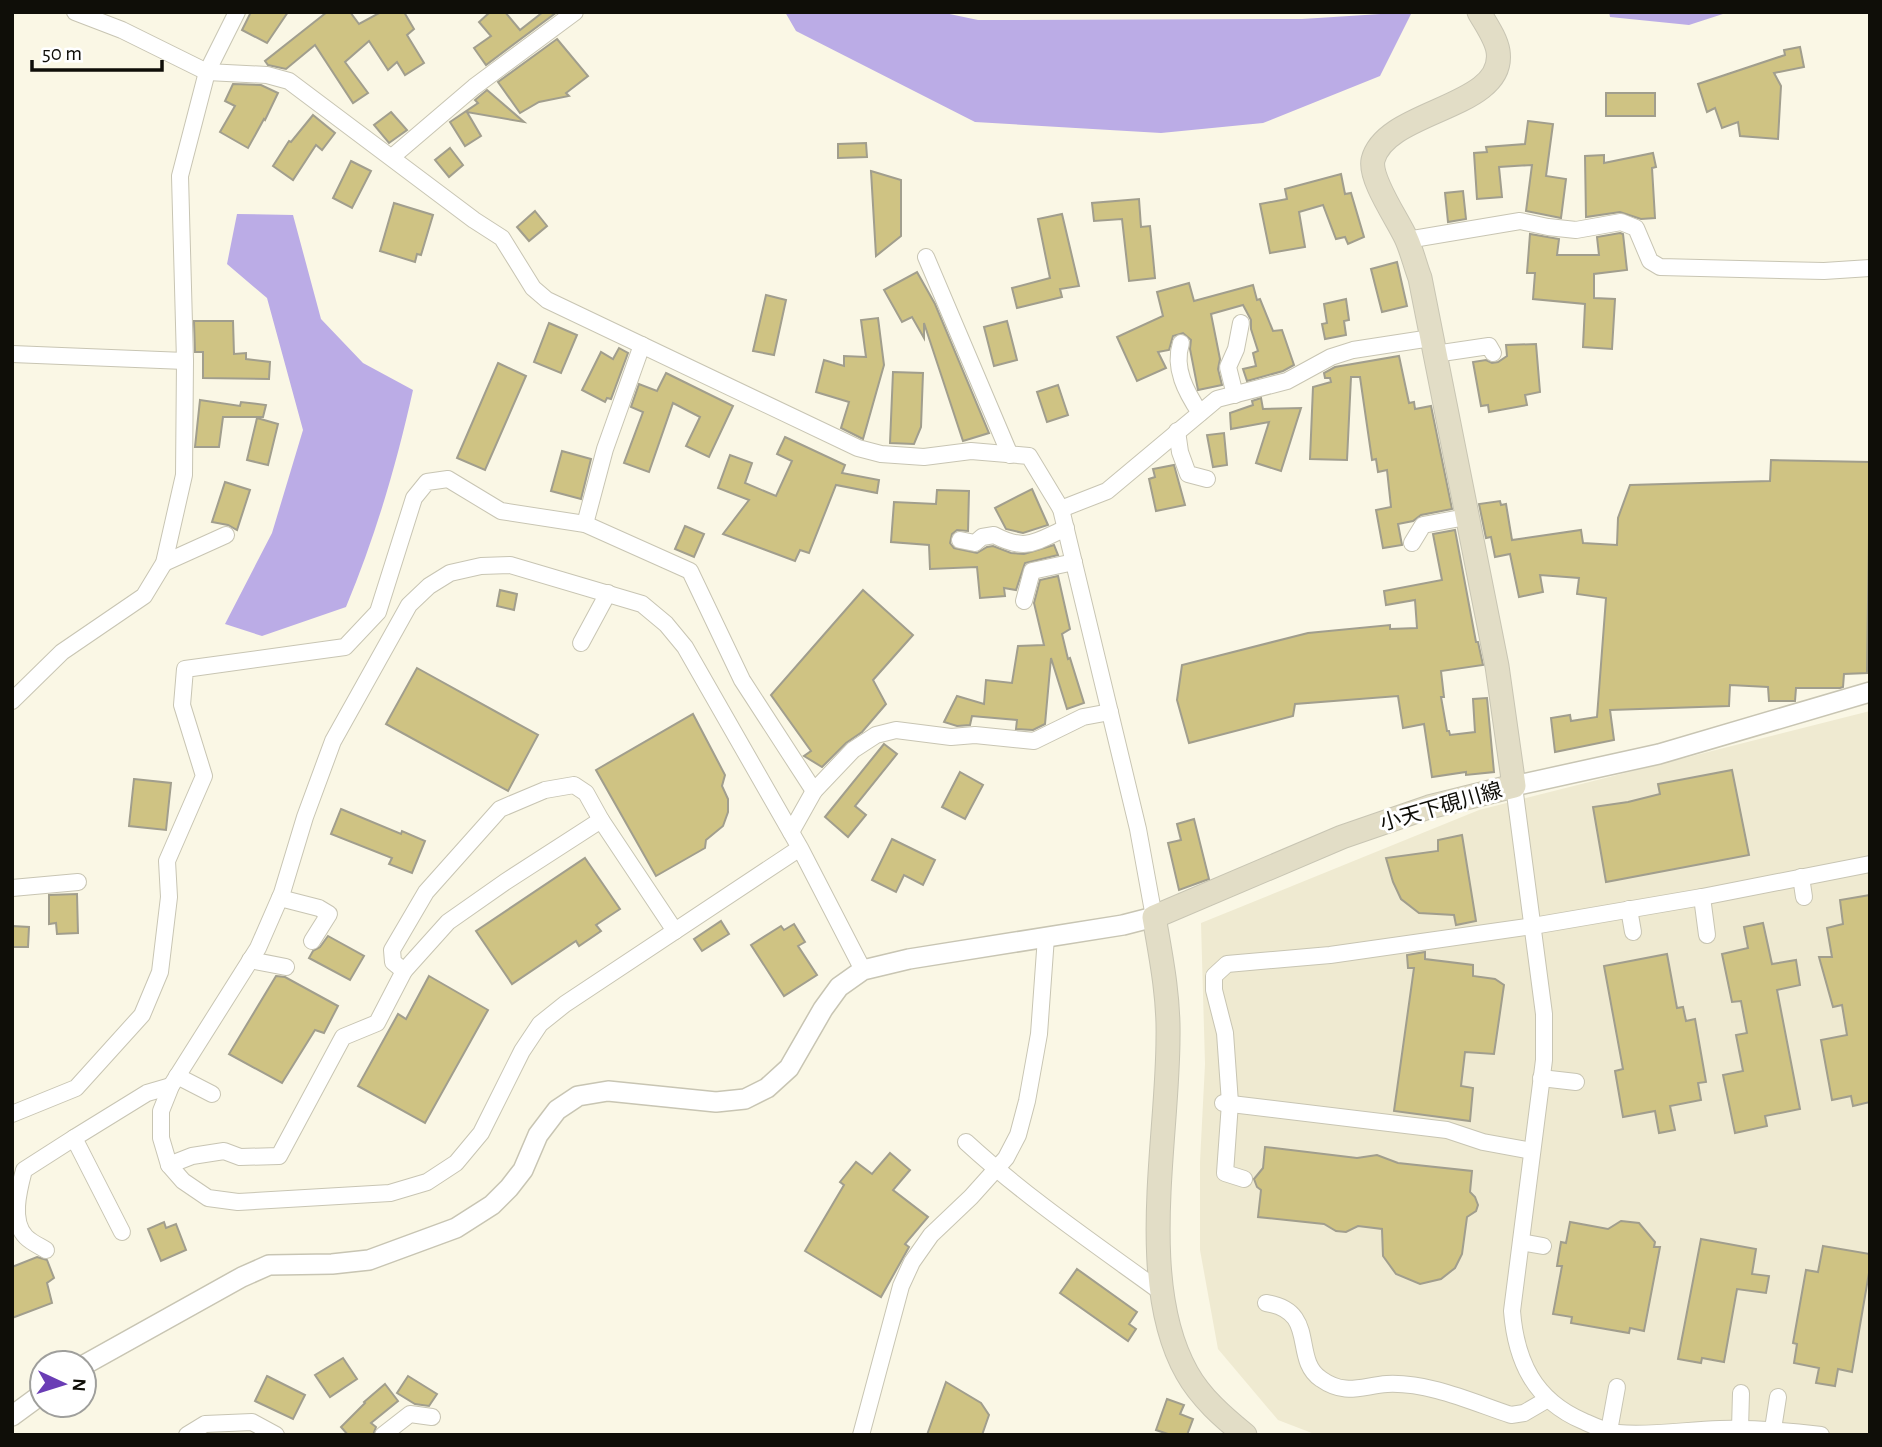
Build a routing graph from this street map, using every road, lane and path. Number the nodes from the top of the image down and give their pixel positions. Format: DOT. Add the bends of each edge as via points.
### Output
graph roads {
  1 [pos="75,12"];
  2 [pos="237,12"];
  3 [pos="575,12"];
  4 [pos="1479,12"];
  5 [pos="207,72"];
  6 [pos="392,157"];
  7 [pos="1407,240"];
  8 [pos="926,257"];
  9 [pos="1870,268"];
  10 [pos="1241,323"];
  11 [pos="1181,343"];
  12 [pos="642,345"];
  13 [pos="1433,346"];
  14 [pos="1493,353"];
  15 [pos="12,354"];
  16 [pos="185,361"];
  17 [pos="1235,395"];
  18 [pos="1200,413"];
  19 [pos="1177,431"];
  20 [pos="1010,455"];
  21 [pos="1207,479"];
  22 [pos="1061,509"];
  23 [pos="1466,517"];
  24 [pos="585,524"];
  25 [pos="1066,528"];
  26 [pos="226,535"];
  27 [pos="960,540"];
  28 [pos="1412,543"];
  29 [pos="1074,562"];
  30 [pos="164,563"];
  31 [pos="608,593"];
  32 [pos="1024,601"];
  33 [pos="581,643"];
  34 [pos="1870,692"];
  35 [pos="12,701"];
  36 [pos="1110,712"];
  37 [pos="1514,786"];
  38 [pos="814,791"];
  39 [pos="601,820"];
  40 [pos="791,832"];
  41 [pos="800,848"];
  42 [pos="1870,863"];
  43 [pos="1801,877"];
  44 [pos="78,883"];
  45 [pos="12,888"];
  46 [pos="1702,897"];
  47 [pos="1804,897"];
  48 [pos="280,898"];
  49 [pos="1629,909"];
  50 [pos="1154,917"];
  51 [pos="1533,926"];
  52 [pos="676,931"];
  53 [pos="1633,932"];
  54 [pos="1707,935"];
  55 [pos="1046,937"];
  56 [pos="312,941"];
  57 [pos="250,960"];
  58 [pos="286,967"];
  59 [pos="863,970"];
  60 [pos="404,971"];
  61 [pos="1541,1079"];
  62 [pos="174,1081"];
  63 [pos="1576,1082"];
  64 [pos="212,1094"];
  65 [pos="1227,1103"];
  66 [pos="12,1114"];
  67 [pos="74,1138"];
  68 [pos="967,1142"];
  69 [pos="1532,1152"];
  70 [pos="169,1165"];
  71 [pos="996,1169"];
  72 [pos="18,1172"];
  73 [pos="1244,1179"];
  74 [pos="122,1233"];
  75 [pos="1521,1242"];
  76 [pos="1543,1246"];
  77 [pos="46,1250"];
  78 [pos="1161,1292"];
  79 [pos="1266,1303"];
  80 [pos="98,1357"];
  81 [pos="1617,1387"];
  82 [pos="1741,1393"];
  83 [pos="1778,1397"];
  84 [pos="1548,1399"];
  85 [pos="28,1404"];
  86 [pos="12,1416"];
  87 [pos="432,1417"];
  88 [pos="1740,1429"];
  89 [pos="1773,1429"];
  90 [pos="1609,1431"];
  91 [pos="187,1435"];
  92 [pos="276,1435"];
  93 [pos="383,1435"];
  94 [pos="861,1435"];
  95 [pos="1245,1435"];
  96 [pos="1821,1435"];
  1 -- 5 [label="street"];
  2 -- 5 [label="street"];
  3 -- 6 [label="street" via="474,87"];
  4 -- 7 [label="main road, 小天下硯川線" via="1498,50 1496,70 1484,87 1383,141 1373,161 1374,175"];
  5 -- 6 [label="street" via="267,75 289,81"];
  5 -- 16 [label="street" via="180,176"];
  6 -- 12 [label="street" via="502,238 533,288 547,300"];
  7 -- 9 [label="street" via="1520,221 1576,230 1621,222 1636,228 1650,261 1660,267"];
  7 -- 13 [label="main road, 小天下硯川線" via="1420,278"];
  8 -- 20 [label="street"];
  10 -- 17 [label="street" via="1228,367"];
  11 -- 18 [label="street" via="1177,354 1181,377"];
  12 -- 20 [label="street" via="858,448 925,457 971,451"];
  12 -- 24 [label="street" via="605,449"];
  13 -- 14 [label="street" via="1489,346"];
  13 -- 17 [label="street" via="1353,350 1287,381"];
  13 -- 23 [label="main road, 小天下硯川線"];
  15 -- 16 [label="street"];
  16 -- 30 [label="street" via="184,475"];
  17 -- 18 [label="street" via="1217,399"];
  18 -- 19 [label="street"];
  19 -- 21 [label="street" via="1188,474"];
  19 -- 22 [label="street" via="1107,491"];
  20 -- 22 [label="street" via="1030,456"];
  22 -- 25 [label="street"];
  23 -- 28 [label="street" via="1423,525"];
  23 -- 37 [label="main road, 小天下硯川線" via="1497,665"];
  24 -- 38 [label="street" via="690,571 742,680"];
  24 -- 66 [label="street" via="501,511 448,479 426,482 414,498 378,612 345,647 185,669 182,705 204,776 167,861 169,897 160,972 142,1015 76,1088"];
  25 -- 27 [label="street" via="1029,544 1012,545 994,535 975,543"];
  25 -- 29 [label="street"];
  26 -- 30 [label="street"];
  29 -- 32 [label="street" via="1032,571"];
  29 -- 36 [label="street"];
  30 -- 35 [label="street" via="144,596 62,652"];
  31 -- 33 [label="street"];
  31 -- 40 [label="street" via="642,604 685,647"];
  31 -- 48 [label="street" via="510,565 450,573 429,586 409,605 333,741"];
  34 -- 37 [label="street" via="1659,754"];
  36 -- 38 [label="street" via="1083,717 1034,741 896,730 876,735 853,750"];
  36 -- 50 [label="street"];
  37 -- 50 [label="main road, 小天下硯川線" via="1429,807 1342,838"];
  37 -- 51 [label="street"];
  38 -- 40 [label="street"];
  39 -- 52 [label="street"];
  39 -- 60 [label="street" via="448,922"];
  39 -- 60 [label="street" via="586,793 574,785 545,790 500,809 426,892 391,950 393,962"];
  40 -- 41 [label="street"];
  41 -- 52 [label="street"];
  41 -- 59 [label="street"];
  42 -- 43 [label="street"];
  43 -- 46 [label="street"];
  43 -- 47 [label="street"];
  44 -- 45 [label="street"];
  46 -- 49 [label="street"];
  46 -- 54 [label="street"];
  48 -- 56 [label="street" via="328,914"];
  48 -- 57 [label="street"];
  49 -- 51 [label="street"];
  49 -- 53 [label="street"];
  50 -- 55 [label="street"];
  50 -- 78 [label="main road" via="1166,982 1168,1036 1158,1255"];
  51 -- 61 [label="street" via="1544,1014"];
  51 -- 65 [label="street" via="1330,955 1227,964 1214,976 1214,990 1224,1033"];
  52 -- 70 [label="street" via="540,1024 481,1133 456,1163 427,1182 390,1193 238,1202 208,1198"];
  55 -- 59 [label="street"];
  55 -- 71 [label="street" via="1039,1034 1027,1101 1018,1135"];
  57 -- 58 [label="street"];
  57 -- 62 [label="street"];
  59 -- 80 [label="street" via="839,987 789,1068 767,1088 745,1099 716,1101 608,1091 578,1096 556,1110 509,1188 456,1228 369,1260 269,1265"];
  60 -- 70 [label="street" via="377,1023 343,1037 279,1156 240,1157 224,1151"];
  61 -- 63 [label="street"];
  61 -- 69 [label="street"];
  62 -- 64 [label="street"];
  62 -- 67 [label="street"];
  62 -- 70 [label="street" via="160,1111"];
  65 -- 69 [label="street" via="1447,1130"];
  65 -- 73 [label="street" via="1225,1173"];
  67 -- 72 [label="street"];
  67 -- 74 [label="street"];
  68 -- 71 [label="street"];
  69 -- 75 [label="street"];
  71 -- 78 [label="street"];
  71 -- 94 [label="street" via="931,1234 912,1262 901,1286"];
  72 -- 77 [label="street" via="18,1218 24,1236"];
  75 -- 76 [label="street"];
  75 -- 84 [label="street" via="1512,1311 1514,1339 1532,1381"];
  78 -- 95 [label="main road" via="1169,1333 1188,1374 1217,1412"];
  79 -- 84 [label="street" via="1281,1306 1295,1317 1318,1378 1338,1388 1417,1385 1511,1415"];
  81 -- 90 [label="street"];
  82 -- 88 [label="street"];
  83 -- 89 [label="street"];
  84 -- 90 [label="street" via="1572,1416"];
  85 -- 86 [label="street"];
  87 -- 93 [label="street" via="410,1414"];
  88 -- 89 [label="street"];
  88 -- 90 [label="street" via="1643,1434"];
  89 -- 96 [label="street"];
  91 -- 92 [label="street" via="205,1424 252,1422"];
}
